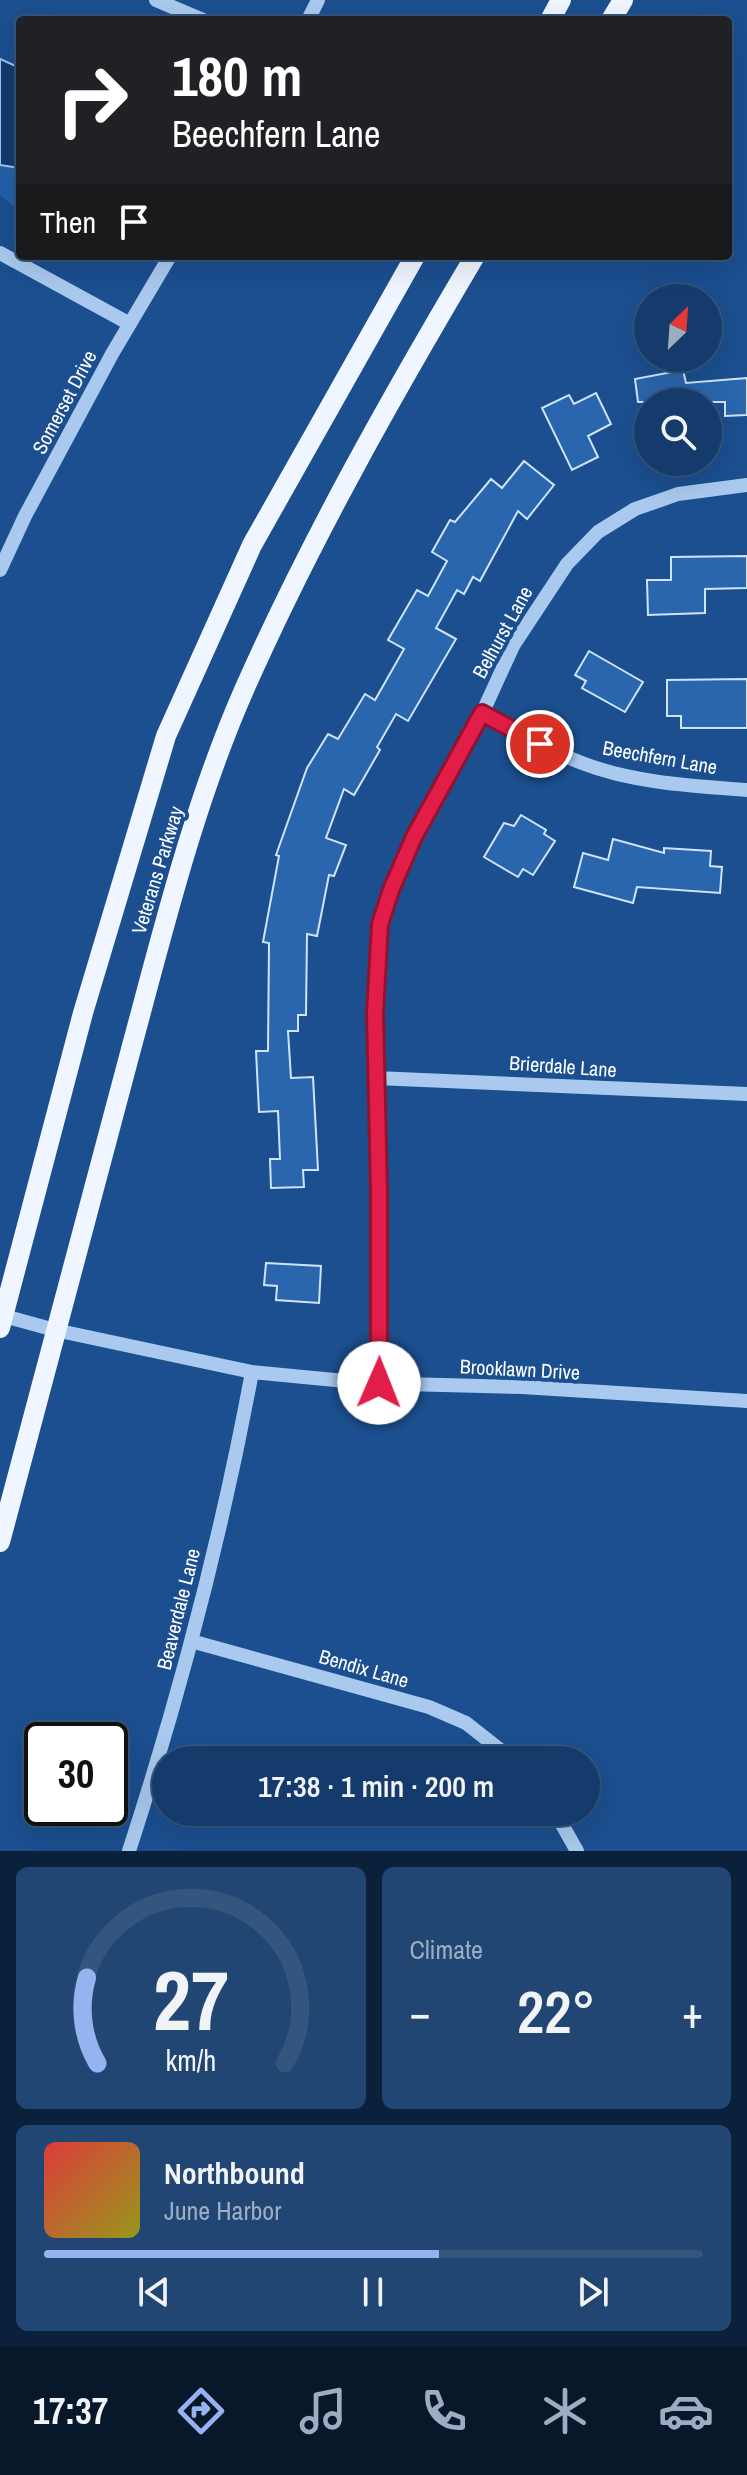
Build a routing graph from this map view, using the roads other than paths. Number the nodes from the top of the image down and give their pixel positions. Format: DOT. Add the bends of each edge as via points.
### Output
graph roads {
  1 [pos="156,0"];
  2 [pos="194,16"];
  3 [pos="0,253"];
  4 [pos="168,260"];
  5 [pos="413,260"];
  6 [pos="473,260"];
  7 [pos="130,324"];
  8 [pos="747,485"];
  9 [pos="0,570"];
  10 [pos="482,713"];
  11 [pos="747,790"];
  12 [pos="376,1078"];
  13 [pos="747,1094"];
  14 [pos="2,1322"];
  15 [pos="55,1330"];
  16 [pos="252,1372"];
  17 [pos="379,1383"];
  18 [pos="747,1401"];
  19 [pos="0,1542"];
  20 [pos="191,1641"];
  21 [pos="495,1746"];
  22 [pos="563,1826"];
  23 [pos="129,1851"];
  24 [pos="577,1851"];
  1 -- 2 [label="street"];
  3 -- 7 [label="street"];
  4 -- 7 [label="street, Somerset Drive"];
  5 -- 14 [label="main road, Veterans Parkway" via="252,545 166,736 83,1013"];
  6 -- 15 [label="main road, Veterans Parkway" via="326,523 233,718 169,908"];
  7 -- 9 [label="street, Somerset Drive"];
  8 -- 10 [label="street, Belhurst Lane" via="678,494 635,509 598,532 541,601"];
  10 -- 11 [label="street, Beechfern Lane" via="606,771"];
  10 -- 12 [label="street, Belhurst Lane" via="414,837 380,924"];
  12 -- 13 [label="street, Brierdale Lane"];
  12 -- 17 [label="street, Belhurst Lane"];
  14 -- 15 [label="street, Brooklawn Drive"];
  15 -- 16 [label="street, Brooklawn Drive"];
  15 -- 19 [label="main road, Veterans Parkway"];
  16 -- 17 [label="street, Brooklawn Drive"];
  16 -- 20 [label="street, Beaverdale Lane"];
  17 -- 18 [label="street, Brooklawn Drive"];
  20 -- 21 [label="street, Bendix Lane" via="429,1707 466,1723"];
  20 -- 23 [label="street, Beaverdale Lane"];
  22 -- 24 [label="street"];
}
